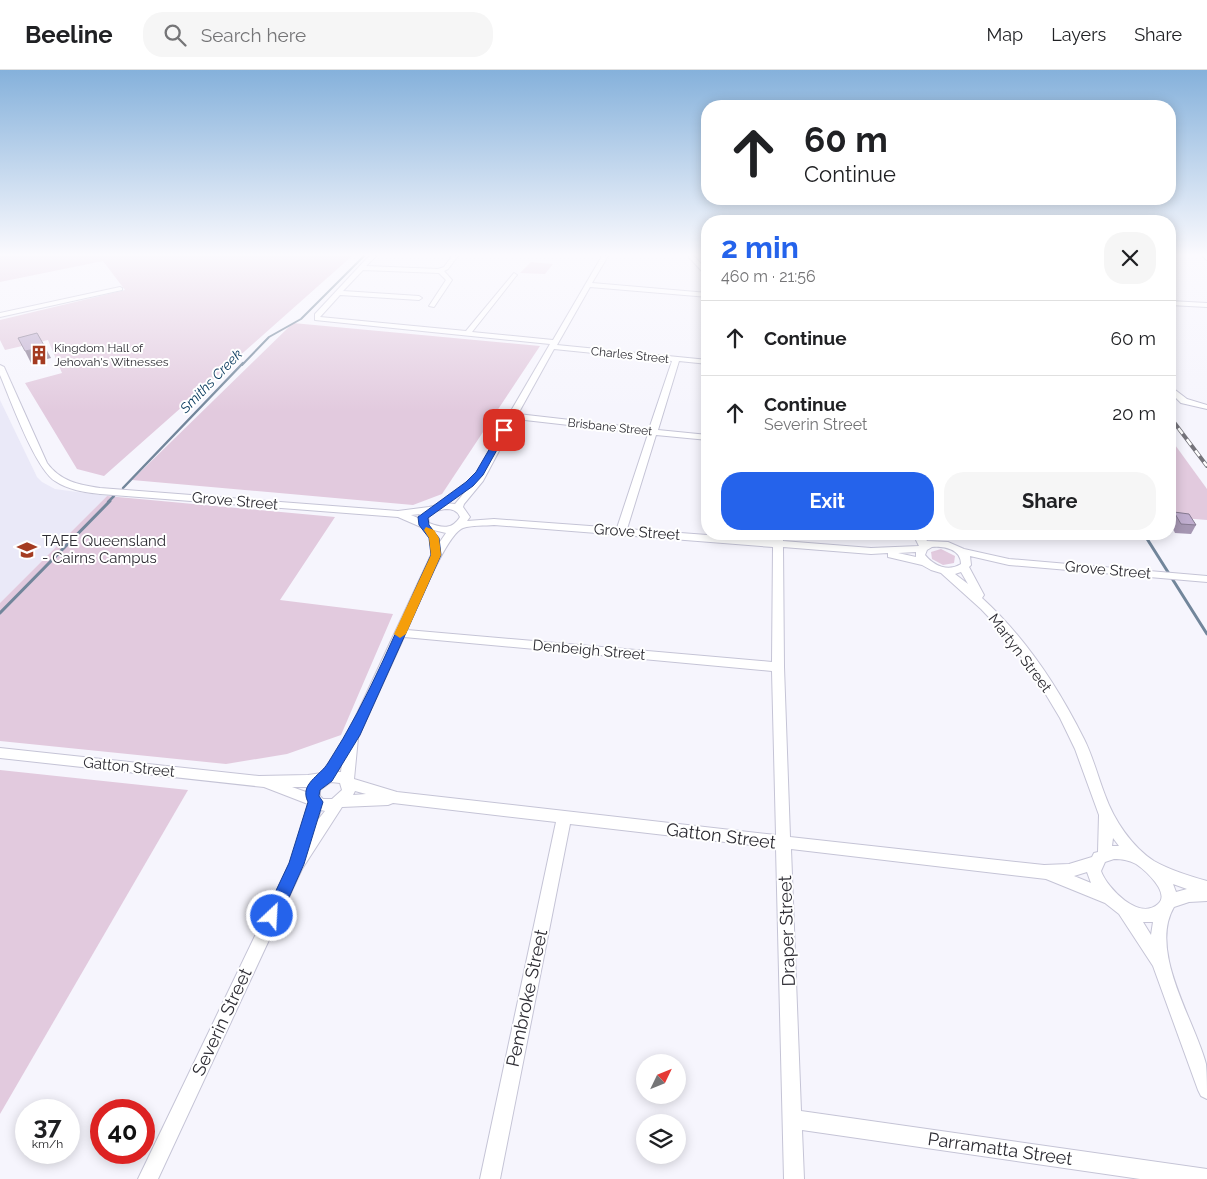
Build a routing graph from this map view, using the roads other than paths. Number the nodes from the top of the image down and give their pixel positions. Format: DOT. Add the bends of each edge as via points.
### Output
graph roads {
  1 [pos="33,308"];
  2 [pos="324,308"];
  3 [pos="488,308"];
  4 [pos="575,308"];
  5 [pos="0,315"];
  6 [pos="467,334"];
  7 [pos="554,345"];
  8 [pos="676,359"];
  9 [pos="701,361"];
  10 [pos="0,367"];
  11 [pos="1176,395"];
  12 [pos="1207,407"];
  13 [pos="512,416"];
  14 [pos="652,432"];
  15 [pos="701,437"];
  16 [pos="480,473"];
  17 [pos="433,508"];
  18 [pos="460,510"];
  19 [pos="398,514"];
  20 [pos="494,522"];
  21 [pos="426,526"];
  22 [pos="457,526"];
  23 [pos="621,531"];
  24 [pos="701,535"];
  25 [pos="777,540"];
  26 [pos="785,540"];
  27 [pos="920,540"];
  28 [pos="939,540"];
  29 [pos="946,544"];
  30 [pos="923,548"];
  31 [pos="871,551"];
  32 [pos="960,551"];
  33 [pos="436,555"];
  34 [pos="925,562"];
  35 [pos="1009,562"];
  36 [pos="965,566"];
  37 [pos="945,571"];
  38 [pos="1207,579"];
  39 [pos="981,602"];
  40 [pos="400,633"];
  41 [pos="778,667"];
  42 [pos="353,735"];
  43 [pos="0,752"];
  44 [pos="325,778"];
  45 [pos="258,782"];
  46 [pos="348,782"];
  47 [pos="397,798"];
  48 [pos="315,801"];
  49 [pos="339,802"];
  50 [pos="1106,816"];
  51 [pos="564,818"];
  52 [pos="784,843"];
  53 [pos="1100,859"];
  54 [pos="1145,862"];
  55 [pos="297,864"];
  56 [pos="1044,872"];
  57 [pos="1207,888"];
  58 [pos="1207,894"];
  59 [pos="1108,897"];
  60 [pos="1167,905"];
  61 [pos="1126,909"];
  62 [pos="1160,962"];
  63 [pos="1207,1090"];
  64 [pos="792,1119"];
  65 [pos="148,1179"];
  66 [pos="490,1179"];
  67 [pos="794,1179"];
  68 [pos="1207,1179"];
  1 -- 5 [label="street"];
  2 -- 6 [label="street, Charles Street" via="317,319"];
  3 -- 6 [label="street"];
  4 -- 7 [label="street"];
  6 -- 7 [label="street, Charles Street"];
  7 -- 8 [label="street, Charles Street"];
  7 -- 13 [label="street"];
  8 -- 9 [label="street, Charles Street"];
  8 -- 14 [label="street"];
  10 -- 19 [label="street, Grove Street" via="45,466 56,479 72,486"];
  11 -- 12 [label="street" via="1189,403"];
  13 -- 14 [label="street, Brisbane Street"];
  13 -- 16 [label="street"];
  14 -- 15 [label="street, Brisbane Street"];
  14 -- 23 [label="street"];
  16 -- 17 [label="street" via="464,489"];
  16 -- 18 [label="street" via="460,501"];
  17 -- 18 [label="street, Grove Street" via="450,506"];
  17 -- 19 [label="street, Grove Street"];
  17 -- 21 [label="street" via="423,517"];
  18 -- 20 [label="street, Grove Street"];
  18 -- 22 [label="street" via="465,517"];
  19 -- 21 [label="street, Grove Street"];
  20 -- 22 [label="street, Grove Street"];
  20 -- 23 [label="street, Grove Street"];
  21 -- 22 [label="street, Grove Street" via="441,530"];
  21 -- 33 [label="street" via="434,538"];
  22 -- 33 [label="street"];
  23 -- 24 [label="street, Grove Street"];
  25 -- 41 [label="street, Draper Street"];
  26 -- 31 [label="street, Grove Street"];
  27 -- 30 [label="street"];
  28 -- 29 [label="street"];
  29 -- 30 [label="street, Grove Street" via="935,543"];
  29 -- 32 [label="street, Grove Street"];
  30 -- 31 [label="street, Grove Street"];
  30 -- 34 [label="street" via="920,556"];
  31 -- 34 [label="street, Grove Street"];
  32 -- 35 [label="street, Grove Street"];
  32 -- 36 [label="street, Martyn Street" via="966,558"];
  33 -- 40 [label="street"];
  34 -- 37 [label="street, Martyn Street"];
  35 -- 36 [label="street, Grove Street"];
  35 -- 38 [label="street, Grove Street"];
  36 -- 37 [label="street, Grove Street"];
  36 -- 39 [label="street, Martyn Street"];
  37 -- 39 [label="street, Martyn Street"];
  39 -- 50 [label="street, Martyn Street" via="1046,682 1078,741"];
  40 -- 41 [label="street, Denbeigh Street"];
  40 -- 42 [label="street"];
  41 -- 52 [label="street, Draper Street"];
  42 -- 44 [label="street"];
  42 -- 46 [label="street"];
  43 -- 45 [label="street, Gatton Street"];
  44 -- 45 [label="street, Gatton Street"];
  44 -- 46 [label="street" via="339,776"];
  44 -- 48 [label="street" via="313,788"];
  45 -- 48 [label="street, Gatton Street"];
  46 -- 47 [label="street, Gatton Street"];
  46 -- 49 [label="street" via="348,792"];
  47 -- 49 [label="street, Gatton Street"];
  47 -- 51 [label="street, Gatton Street"];
  48 -- 49 [label="street" via="326,806"];
  48 -- 55 [label="street, Severin Street"];
  49 -- 55 [label="street, Severin Street"];
  50 -- 53 [label="street, Martyn Street"];
  50 -- 54 [label="street, Martyn Street" via="1127,845"];
  51 -- 52 [label="street, Gatton Street"];
  51 -- 66 [label="street, Pembroke Street"];
  52 -- 56 [label="street, Gatton Street"];
  52 -- 64 [label="street, Draper Street"];
  53 -- 54 [label="street" via="1122,853"];
  53 -- 56 [label="street, Gatton Street" via="1069,871"];
  53 -- 59 [label="street" via="1095,879"];
  54 -- 57 [label="street" via="1178,879"];
  54 -- 60 [label="street" via="1166,883"];
  55 -- 65 [label="street, Severin Street"];
  56 -- 59 [label="street, Gatton Street"];
  58 -- 60 [label="street" via="1189,895"];
  59 -- 61 [label="street"];
  60 -- 61 [label="street" via="1148,915"];
  60 -- 62 [label="street" via="1159,926"];
  61 -- 62 [label="street"];
  62 -- 63 [label="street"];
  64 -- 67 [label="street, Draper Street"];
  64 -- 68 [label="street, Parramatta Street"];
}
